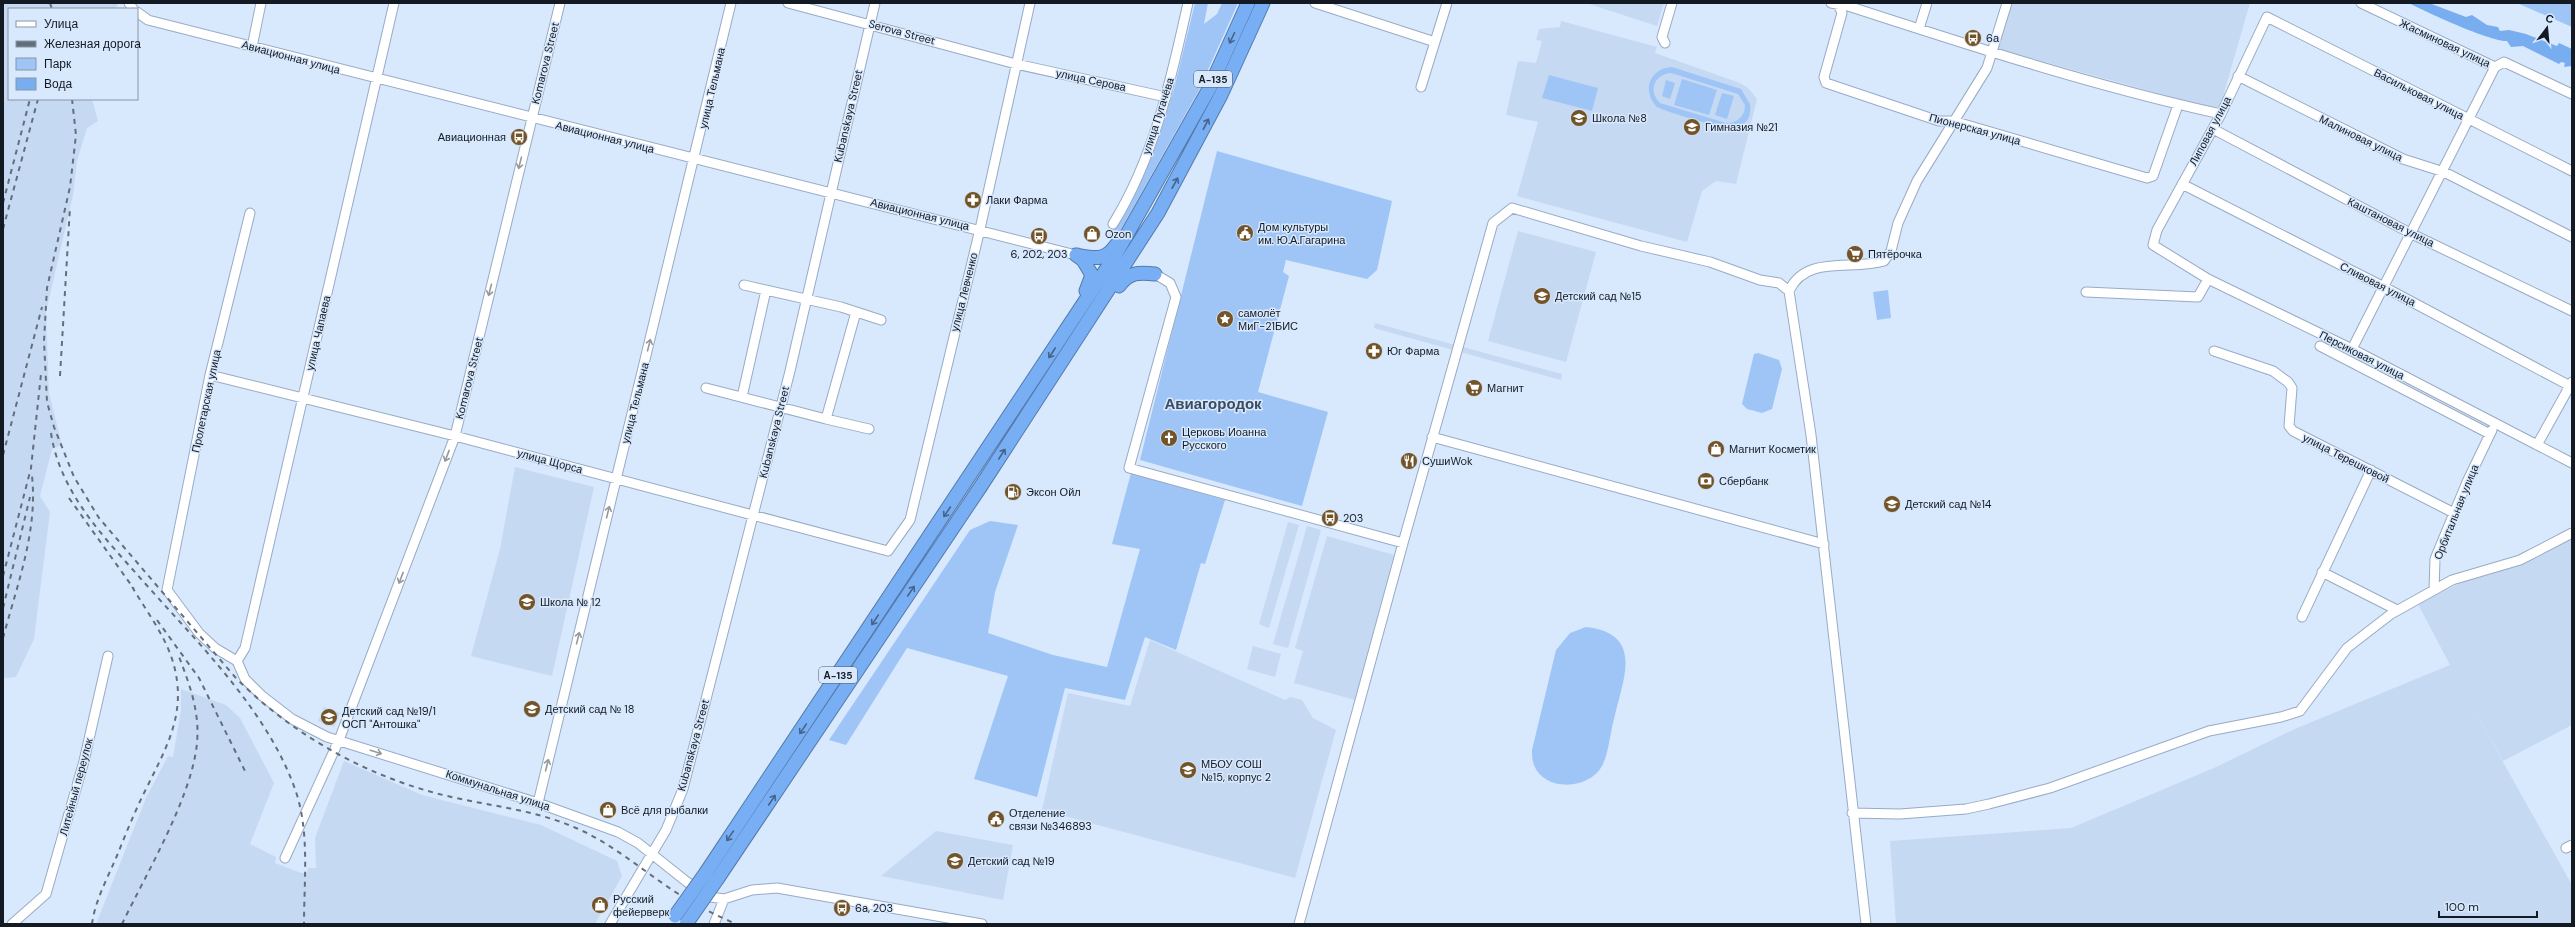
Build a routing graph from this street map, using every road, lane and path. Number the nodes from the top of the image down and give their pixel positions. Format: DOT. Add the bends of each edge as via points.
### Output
graph roads {
  1 [pos="261,3"];
  2 [pos="394,3"];
  3 [pos="560,3"];
  4 [pos="731,3"];
  5 [pos="788,3"];
  6 [pos="875,3"];
  7 [pos="1030,3"];
  8 [pos="1188,3"];
  9 [pos="1248,3"];
  10 [pos="1263,3"];
  11 [pos="1315,3"];
  12 [pos="1447,3"];
  13 [pos="1672,3"];
  14 [pos="1926,3"];
  15 [pos="2007,3"];
  16 [pos="2361,3"];
  17 [pos="1842,4"];
  18 [pos="138,13"];
  19 [pos="2267,17"];
  20 [pos="870,23"];
  21 [pos="1919,29"];
  22 [pos="1435,42"];
  23 [pos="1665,43"];
  24 [pos="252,47"];
  25 [pos="1993,52"];
  26 [pos="1016,64"];
  27 [pos="2495,67"];
  28 [pos="2238,76"];
  29 [pos="378,80"];
  30 [pos="1421,87"];
  31 [pos="1209,89"];
  32 [pos="2572,94"];
  33 [pos="1221,95"];
  34 [pos="1166,97"];
  35 [pos="2178,105"];
  36 [pos="2221,114"];
  37 [pos="531,118"];
  38 [pos="2470,120"];
  39 [pos="1953,121"];
  40 [pos="2213,129"];
  41 [pos="695,160"];
  42 [pos="2572,171"];
  43 [pos="2444,172"];
  44 [pos="2182,184"];
  45 [pos="830,193"];
  46 [pos="1162,207"];
  47 [pos="1140,212"];
  48 [pos="250,213"];
  49 [pos="1113,224"];
  50 [pos="980,229"];
  51 [pos="2412,234"];
  52 [pos="2572,238"];
  53 [pos="2153,245"];
  54 [pos="1076,255"];
  55 [pos="1155,274"];
  56 [pos="2208,279"];
  57 [pos="744,285"];
  58 [pos="2384,287"];
  59 [pos="766,290"];
  60 [pos="1789,291"];
  61 [pos="2086,292"];
  62 [pos="807,299"];
  63 [pos="2572,311"];
  64 [pos="856,312"];
  65 [pos="1092,316"];
  66 [pos="881,320"];
  67 [pos="1073,320"];
  68 [pos="2320,346"];
  69 [pos="2352,349"];
  70 [pos="2214,351"];
  71 [pos="210,375"];
  72 [pos="2571,385"];
  73 [pos="706,388"];
  74 [pos="1028,389"];
  75 [pos="742,397"];
  76 [pos="1039,398"];
  77 [pos="302,399"];
  78 [pos="780,407"];
  79 [pos="826,419"];
  80 [pos="2496,422"];
  81 [pos="869,429"];
  82 [pos="2490,434"];
  83 [pos="455,436"];
  84 [pos="1432,437"];
  85 [pos="2537,445"];
  86 [pos="2572,463"];
  87 [pos="2371,470"];
  88 [pos="616,480"];
  89 [pos="2454,513"];
  90 [pos="753,514"];
  91 [pos="2572,533"];
  92 [pos="1403,543"];
  93 [pos="1824,544"];
  94 [pos="888,550"];
  95 [pos="2322,572"];
  96 [pos="2434,590"];
  97 [pos="2397,610"];
  98 [pos="2302,617"];
  99 [pos="108,656"];
  100 [pos="237,661"];
  101 [pos="339,740"];
  102 [pos="538,803"];
  103 [pos="1852,813"];
  104 [pos="651,853"];
  105 [pos="286,858"];
  106 [pos="724,900"];
  107 [pos="672,920"];
  108 [pos="12,924"];
  109 [pos="610,924"];
  110 [pos="686,924"];
  111 [pos="714,924"];
  112 [pos="982,924"];
  113 [pos="1299,924"];
  114 [pos="1866,924"];
  1 -- 24 [label="street"];
  2 -- 29 [label="street, улица Чапаева"];
  3 -- 37 [label="street, Komarova Street"];
  4 -- 41 [label="street, улица Тельмана"];
  5 -- 20 [label="street, Serova Street"];
  6 -- 20 [label="street, Kubanskaya Street"];
  7 -- 26 [label="street, улица Левченко"];
  8 -- 34 [label="street, улица Пугачёва"];
  9 -- 31 [label="highway, А-135, one-way"];
  10 -- 33 [label="highway, А-135"];
  11 -- 22 [label="street"];
  12 -- 22 [label="street"];
  13 -- 23 [label="street" via="1662,37"];
  14 -- 21 [label="street"];
  15 -- 25 [label="street"];
  16 -- 27 [label="street, Жасминовая улица"];
  17 -- 21 [label="street, Пионерская улица"];
  17 -- 39 [label="street, Пионерская улица" via="1842,13 1824,78 1826,83 1939,120"];
  18 -- 24 [label="street, Авиационная улица" via="148,20"];
  19 -- 28 [label="street, Липовая улица"];
  19 -- 38 [label="street, Васильковая улица"];
  20 -- 26 [label="street, Serova Street"];
  20 -- 45 [label="street, Kubanskaya Street"];
  21 -- 25 [label="street, Пионерская улица"];
  22 -- 30 [label="street"];
  24 -- 29 [label="street, Авиационная улица"];
  25 -- 35 [label="street, Пионерская улица"];
  25 -- 39 [label="street" via="1987,68"];
  26 -- 34 [label="street, улица Серова"];
  26 -- 50 [label="street, улица Левченко"];
  27 -- 32 [label="street, Жасминовая улица" via="2504,62"];
  27 -- 38 [label="street"];
  28 -- 36 [label="street, Липовая улица"];
  28 -- 43 [label="street, Малиновая улица" via="2403,159"];
  29 -- 37 [label="street, Авиационная улица"];
  29 -- 77 [label="street, улица Чапаева"];
  31 -- 33 [label="highway" via="1216,80 1223,81"];
  31 -- 47 [label="highway, А-135"];
  46 -- 33 [label="highway, А-135, one-way"];
  34 -- 49 [label="street, улица Пугачёва" via="1150,147"];
  35 -- 36 [label="street, Пионерская улица"];
  35 -- 39 [label="street, Пионерская улица" via="2153,176 2147,178"];
  36 -- 40 [label="street, Липовая улица"];
  37 -- 41 [label="street, Авиационная улица"];
  37 -- 83 [label="street, Komarova Street, one-way"];
  38 -- 42 [label="street, Васильковая улица"];
  38 -- 43 [label="street"];
  39 -- 60 [label="street" via="1917,181 1898,223 1891,251 1884,261 1820,268 1806,272 1794,279"];
  40 -- 44 [label="street, Липовая улица"];
  40 -- 51 [label="street, Каштановая улица"];
  41 -- 45 [label="street, Авиационная улица"];
  88 -- 41 [label="street, улица Тельмана, one-way"];
  43 -- 51 [label="street"];
  43 -- 52 [label="street, Малиновая улица"];
  44 -- 53 [label="street, Липовая улица" via="2157,230"];
  44 -- 58 [label="street, Сливовая улица"];
  45 -- 50 [label="street, Авиационная улица"];
  45 -- 62 [label="street, Kubanskaya Street"];
  46 -- 55 [label="highway" via="1158,223 1139,257 1142,266"];
  46 -- 65 [label="highway, А-135"];
  47 -- 54 [label="highway" via="1109,254 1099,259"];
  47 -- 67 [label="highway, А-135"];
  48 -- 71 [label="street, Пролетарская улица"];
  50 -- 54 [label="street, Авиационная улица"];
  50 -- 94 [label="street, улица Левченко" via="910,520"];
  51 -- 58 [label="street"];
  51 -- 63 [label="street, Каштановая улица"];
  53 -- 56 [label="street, Персиковая улица"];
  54 -- 67 [label="highway" via="1083,260 1092,275 1089,287 1077,304"];
  55 -- 65 [label="highway" via="1128,275 1100,312"];
  55 -- 92 [label="street" via="1170,283 1176,297 1129,468"];
  56 -- 61 [label="street" via="2198,297"];
  56 -- 69 [label="street, Персиковая улица"];
  57 -- 59 [label="street"];
  58 -- 69 [label="street"];
  58 -- 72 [label="street, Сливовая улица"];
  59 -- 62 [label="street"];
  59 -- 75 [label="street"];
  60 -- 84 [label="street" via="1779,283 1760,280 1710,262 1641,246 1512,208 1493,223"];
  60 -- 93 [label="street"];
  62 -- 64 [label="street"];
  62 -- 78 [label="street, Kubanskaya Street"];
  64 -- 66 [label="street"];
  64 -- 79 [label="street"];
  65 -- 76 [label="highway, А-135"];
  67 -- 74 [label="highway, А-135, one-way"];
  68 -- 82 [label="street"];
  69 -- 80 [label="street, Персиковая улица"];
  70 -- 87 [label="street, улица Терешковой" via="2273,371 2288,382 2292,388 2289,426 2293,431"];
  71 -- 77 [label="street, улица Щорса"];
  71 -- 100 [label="street, Пролетарская улица" via="167,590 199,633 215,648"];
  72 -- 85 [label="street"];
  73 -- 75 [label="street"];
  74 -- 76 [label="highway" via="1029,395 1034,399"];
  74 -- 107 [label="highway, А-135, one-way, bridge"];
  75 -- 78 [label="street"];
  110 -- 76 [label="highway, А-135, one-way, bridge"];
  77 -- 83 [label="street, улица Щорса"];
  77 -- 100 [label="street, улица Чапаева" via="245,648"];
  78 -- 79 [label="street"];
  78 -- 90 [label="street, Kubanskaya Street"];
  79 -- 81 [label="street"];
  80 -- 82 [label="street, Орбитальная улица"];
  80 -- 85 [label="street, Персиковая улица"];
  82 -- 89 [label="street, Орбитальная улица"];
  83 -- 88 [label="street, улица Щорса"];
  83 -- 101 [label="street, Komarova Street, one-way"];
  84 -- 92 [label="street"];
  84 -- 93 [label="street"];
  85 -- 86 [label="street, Персиковая улица"];
  87 -- 89 [label="street, улица Терешковой"];
  87 -- 95 [label="street"];
  88 -- 90 [label="street, улица Щорса"];
  102 -- 88 [label="street, улица Тельмана, one-way"];
  89 -- 96 [label="street, Орбитальная улица" via="2435,559"];
  90 -- 94 [label="street, улица Щорса"];
  90 -- 104 [label="street, Kubanskaya Street" via="683,789 666,830"];
  91 -- 96 [label="street" via="2520,560 2452,580"];
  92 -- 113 [label="street"];
  93 -- 103 [label="street"];
  95 -- 97 [label="street"];
  95 -- 98 [label="street"];
  96 -- 97 [label="street"];
  97 -- 103 [label="street" via="2347,648 2300,711 2209,730 2050,788 1978,806 1900,814"];
  99 -- 108 [label="street, Литейный переулок" via="84,761 46,894"];
  100 -- 101 [label="street, Коммунальная улица" via="245,679 261,695 292,718 327,737"];
  101 -- 102 [label="street, Коммунальная улица, one-way"];
  101 -- 105 [label="street, Komarova Street"];
  102 -- 104 [label="street, Коммунальная улица" via="618,832"];
  103 -- 114 [label="street"];
  104 -- 106 [label="street, Коммунальная улица" via="699,890 711,897"];
  104 -- 109 [label="street, Kubanskaya Street"];
  106 -- 111 [label="street"];
  106 -- 112 [label="street" via="752,890 777,888"];
}
